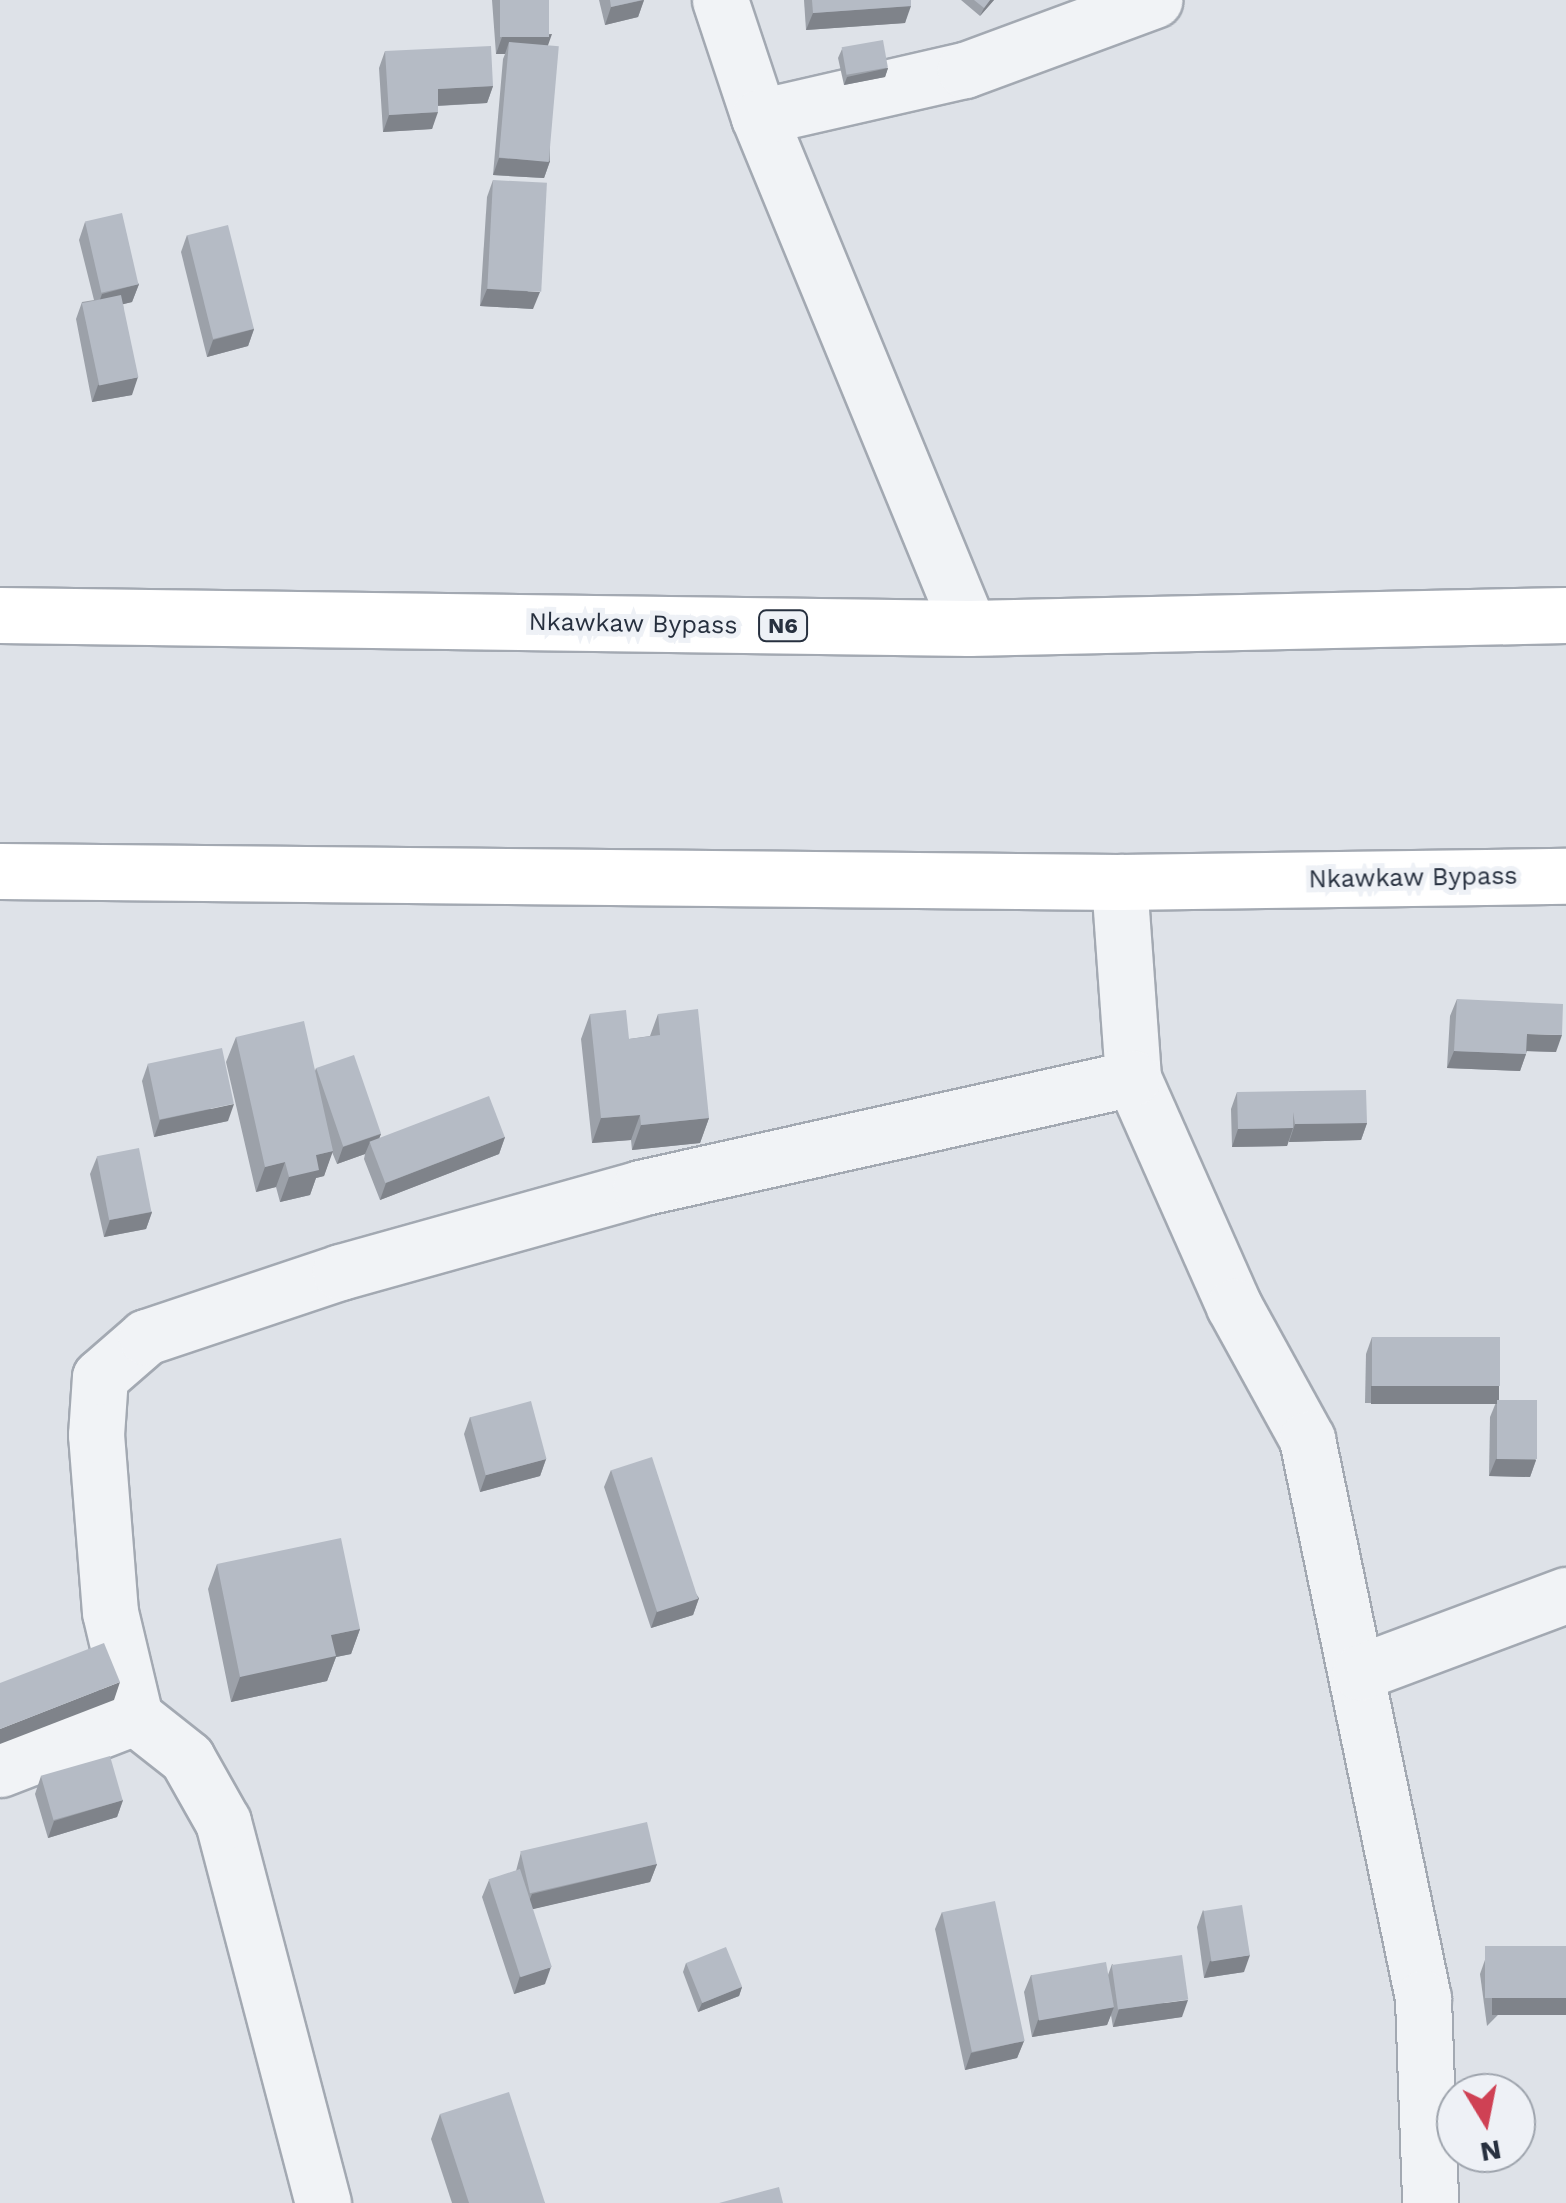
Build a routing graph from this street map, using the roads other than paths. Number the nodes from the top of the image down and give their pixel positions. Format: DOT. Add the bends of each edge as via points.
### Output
graph roads {
  1 [pos="720,0"];
  2 [pos="1154,0"];
  3 [pos="759,117"];
  4 [pos="0,615"];
  5 [pos="1566,615"];
  6 [pos="969,628"];
  7 [pos="0,872"];
  8 [pos="1566,876"];
  9 [pos="1120,882"];
  10 [pos="1132,1078"];
  11 [pos="1566,1595"];
  12 [pos="1360,1672"];
  13 [pos="135,1717"];
  14 [pos="0,1769"];
  15 [pos="324,2203"];
  16 [pos="1430,2203"];
  1 -- 3 [label="street"];
  2 -- 3 [label="street" via="965,70"];
  3 -- 6 [label="street"];
  4 -- 6 [label="highway, Nkawkaw Bypass / N6"];
  5 -- 6 [label="highway, Nkawkaw Bypass / N6"];
  7 -- 9 [label="highway, Nkawkaw Bypass"];
  8 -- 9 [label="highway, Nkawkaw Bypass"];
  9 -- 10 [label="street"];
  10 -- 12 [label="street" via="1234,1306 1307,1439"];
  10 -- 13 [label="street" via="640,1188 340,1272 146,1337 110,1364 95,1396 110,1612"];
  11 -- 12 [label="street"];
  12 -- 16 [label="street" via="1424,1998"];
  13 -- 14 [label="street"];
  13 -- 15 [label="street" via="187,1758 223,1822"];
}
